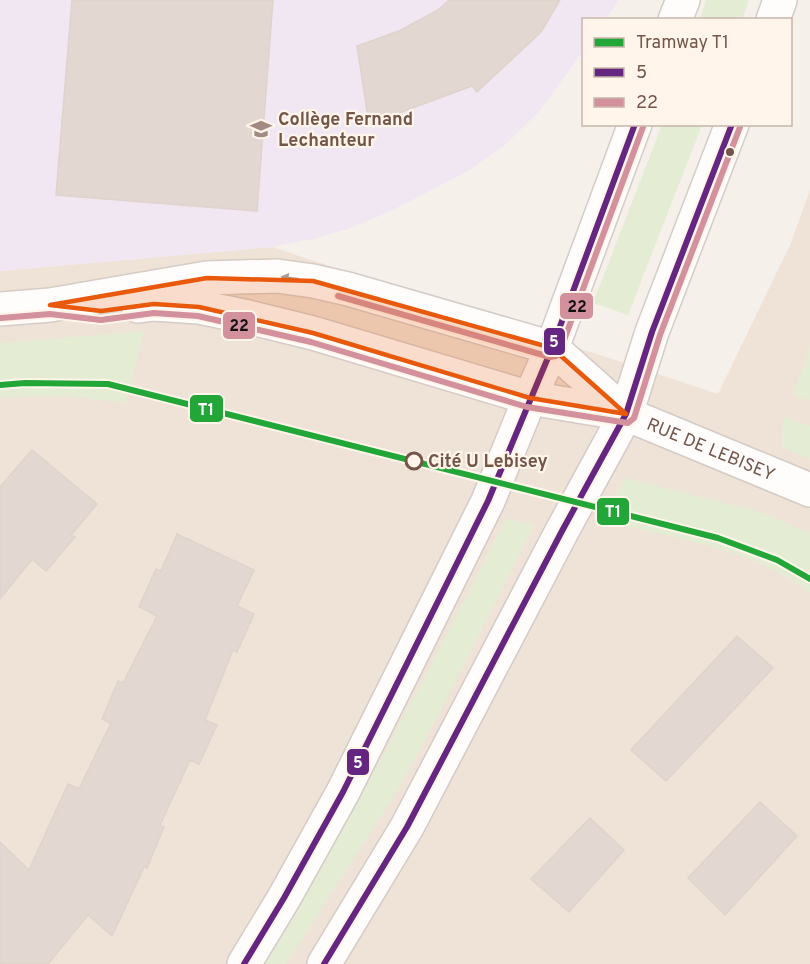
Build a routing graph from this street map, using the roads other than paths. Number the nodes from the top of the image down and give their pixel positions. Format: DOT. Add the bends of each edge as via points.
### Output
graph roads {
  1 [pos="683,0"];
  2 [pos="780,0"];
  3 [pos="676,18"];
  4 [pos="774,18"];
  5 [pos="634,126"];
  6 [pos="731,126"];
  7 [pos="50,305"];
  8 [pos="0,309"];
  9 [pos="552,348"];
  10 [pos="530,398"];
  11 [pos="626,414"];
  12 [pos="810,490"];
  13 [pos="244,964"];
  14 [pos="324,964"];
  1 -- 3 [label="main road"];
  2 -- 4 [label="main road"];
  5 -- 9 [label="main road"];
  6 -- 11 [label="main road" via="652,332"];
  7 -- 8 [label="main road"];
  9 -- 7 [label="main road, one-way" via="348,289 277,276 207,278"];
  7 -- 10 [label="main road" via="101,311 154,304 248,316"];
  9 -- 10 [label="main road"];
  9 -- 11 [label="main road"];
  10 -- 11 [label="main road"];
  10 -- 13 [label="main road" via="488,501 348,782"];
  11 -- 12 [label="main road, RUE DE LEBISEY"];
  11 -- 14 [label="main road, RUE DE LEBISEY" via="407,827"];
}
